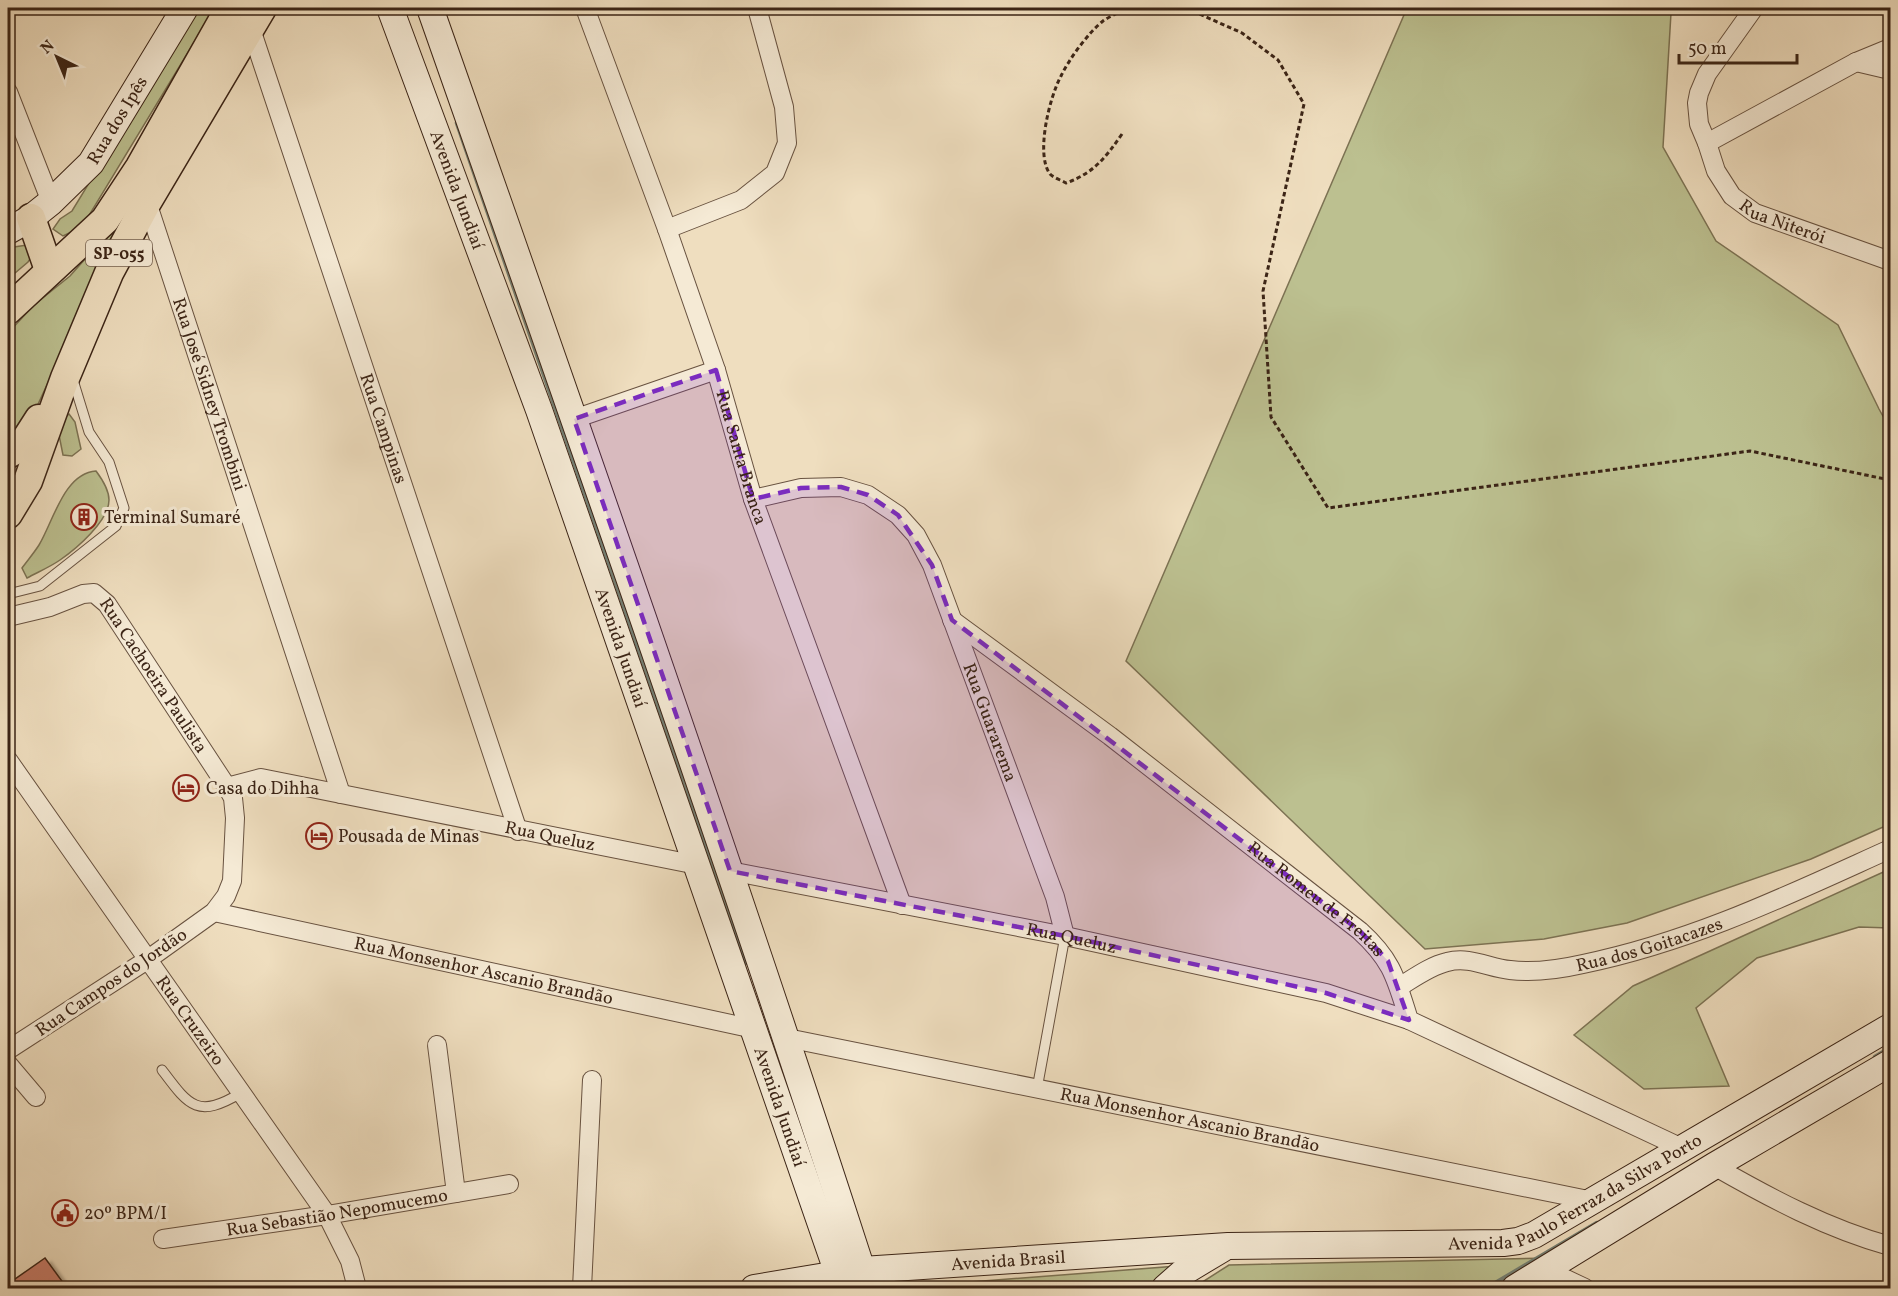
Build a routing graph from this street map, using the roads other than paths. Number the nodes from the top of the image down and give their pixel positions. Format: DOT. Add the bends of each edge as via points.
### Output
graph roads {
  1 [pos="184,8"];
  2 [pos="390,8"];
  3 [pos="430,8"];
  4 [pos="585,8"];
  5 [pos="756,8"];
  6 [pos="1754,8"];
  7 [pos="248,14"];
  8 [pos="1890,48"];
  9 [pos="1856,62"];
  10 [pos="1890,70"];
  11 [pos="8,92"];
  12 [pos="1707,143"];
  13 [pos="147,202"];
  14 [pos="30,217"];
  15 [pos="667,229"];
  16 [pos="1890,261"];
  17 [pos="49,270"];
  18 [pos="8,310"];
  19 [pos="716,370"];
  20 [pos="67,372"];
  21 [pos="574,419"];
  22 [pos="8,454"];
  23 [pos="753,499"];
  24 [pos="8,514"];
  25 [pos="8,594"];
  26 [pos="8,617"];
  27 [pos="952,620"];
  28 [pos="8,760"];
  29 [pos="227,787"];
  30 [pos="341,794"];
  31 [pos="518,831"];
  32 [pos="1890,849"];
  33 [pos="697,865"];
  34 [pos="730,871"];
  35 [pos="902,905"];
  36 [pos="214,912"];
  37 [pos="1065,936"];
  38 [pos="147,960"];
  39 [pos="1399,987"];
  40 [pos="1409,1020"];
  41 [pos="1890,1027"];
  42 [pos="754,1029"];
  43 [pos="787,1038"];
  44 [pos="437,1045"];
  45 [pos="8,1050"];
  46 [pos="1890,1063"];
  47 [pos="8,1064"];
  48 [pos="162,1070"];
  49 [pos="592,1080"];
  50 [pos="1037,1089"];
  51 [pos="241,1093"];
  52 [pos="36,1097"];
  53 [pos="1682,1148"];
  54 [pos="1714,1166"];
  55 [pos="509,1184"];
  56 [pos="456,1193"];
  57 [pos="1593,1201"];
  58 [pos="327,1215"];
  59 [pos="163,1239"];
  60 [pos="1228,1246"];
  61 [pos="1890,1246"];
  62 [pos="1547,1270"];
  63 [pos="848,1277"];
  64 [pos="357,1288"];
  65 [pos="582,1288"];
  66 [pos="754,1288"];
  67 [pos="884,1288"];
  68 [pos="1165,1288"];
  69 [pos="1515,1288"];
  70 [pos="1585,1288"];
  1 -- 14 [label="main road, Rua dos Ipês" via="91,164"];
  2 -- 33 [label="main road, Avenida Jundiaí" via="539,410"];
  3 -- 21 [label="main road, Avenida Jundiaí"];
  4 -- 15 [label="street, Rua Santa Branca"];
  5 -- 15 [label="street" via="784,107 787,143 775,173 741,200"];
  6 -- 12 [label="street" via="1707,74 1699,93 1699,124"];
  7 -- 13 [label="main road, SP-055"];
  7 -- 17 [label="main road, SP-055" via="105,220"];
  7 -- 31 [label="street, Rua Campinas"];
  8 -- 9 [label="street"];
  9 -- 10 [label="street"];
  9 -- 12 [label="street"];
  11 -- 14 [label="street"];
  12 -- 16 [label="street, Rua Niterói" via="1723,184 1755,213"];
  13 -- 20 [label="main road, SP-055" via="109,273"];
  13 -- 30 [label="street, Rua José Sidney Trombini"];
  14 -- 17 [label="main road"];
  15 -- 19 [label="street, Rua Santa Branca"];
  17 -- 18 [label="main road, SP-055"];
  19 -- 21 [label="street"];
  19 -- 23 [label="street, Rua Santa Branca"];
  20 -- 22 [label="main road, SP-055" via="21,447"];
  20 -- 24 [label="main road, SP-055" via="28,481"];
  20 -- 25 [label="lane" via="89,432 109,462 124,508 116,526 40,586"];
  21 -- 34 [label="main road, Avenida Jundiaí"];
  23 -- 27 [label="street, Rua Guararema" via="801,488 841,488 868,495 898,515 916,535 932,565"];
  23 -- 35 [label="street, Rua Santa Branca"];
  26 -- 29 [label="street, Rua Cachoeira Paulista" via="94,593 107,604"];
  27 -- 37 [label="street, Rua Guararema" via="1055,897"];
  27 -- 39 [label="street, Rua Romeu de Freitas" via="1110,736 1360,931 1388,961"];
  28 -- 38 [label="street, Rua Cruzeiro"];
  29 -- 30 [label="street, Rua Queluz" via="261,778"];
  29 -- 36 [label="street, Rua Cachoeira Paulista" via="233,798 235,818 232,881"];
  30 -- 31 [label="street, Rua Queluz"];
  31 -- 33 [label="street, Rua Queluz"];
  32 -- 39 [label="street, Rua dos Goitacazes" via="1669,943 1581,965 1532,970 1457,960 1432,967"];
  33 -- 42 [label="main road, Avenida Jundiaí"];
  34 -- 35 [label="street, Rua Queluz"];
  34 -- 43 [label="main road, Avenida Jundiaí"];
  35 -- 37 [label="street, Rua Queluz"];
  36 -- 38 [label="street, Rua Campos do Jordão"];
  36 -- 42 [label="street, Rua Monsenhor Ascanio Brandão"];
  37 -- 40 [label="street, Rua Queluz" via="1326,993"];
  37 -- 50 [label="lane, Rua Guararema"];
  38 -- 45 [label="street, Rua Campos do Jordão"];
  38 -- 51 [label="street, Rua Cruzeiro"];
  39 -- 40 [label="street, Rua Romeu de Freitas"];
  40 -- 53 [label="street"];
  41 -- 53 [label="main road, Avenida Paulo Ferraz da Silva Porto"];
  42 -- 63 [label="main road, Avenida Jundiaí"];
  43 -- 50 [label="street, Rua Monsenhor Ascanio Brandão"];
  43 -- 63 [label="main road, Avenida Jundiaí"];
  44 -- 56 [label="street"];
  46 -- 54 [label="main road, Avenida Paulo Ferraz da Silva Porto"];
  47 -- 52 [label="street"];
  48 -- 51 [label="lane" via="185,1100 201,1107 221,1105"];
  49 -- 65 [label="street"];
  50 -- 57 [label="street, Rua Monsenhor Ascanio Brandão"];
  51 -- 58 [label="street, Rua Cruzeiro"];
  53 -- 57 [label="main road, Avenida Paulo Ferraz da Silva Porto"];
  54 -- 61 [label="street" via="1767,1196 1846,1232"];
  54 -- 62 [label="main road, Avenida Paulo Ferraz da Silva Porto"];
  55 -- 56 [label="street, Rua Sebastião Nepomucemo"];
  56 -- 58 [label="street, Rua Sebastião Nepomucemo"];
  57 -- 60 [label="main road, Avenida Paulo Ferraz da Silva Porto" via="1534,1235 1503,1243"];
  58 -- 59 [label="street, Rua Sebastião Nepomucemo"];
  58 -- 64 [label="street, Rua Cruzeiro" via="350,1261"];
  60 -- 63 [label="main road, Avenida Brasil"];
  60 -- 68 [label="main road" via="1182,1273"];
  62 -- 69 [label="main road, Avenida Paulo Ferraz da Silva Porto"];
  62 -- 70 [label="street"];
  63 -- 66 [label="main road, Avenida Brasil"];
  63 -- 67 [label="main road" via="870,1279"];
}
